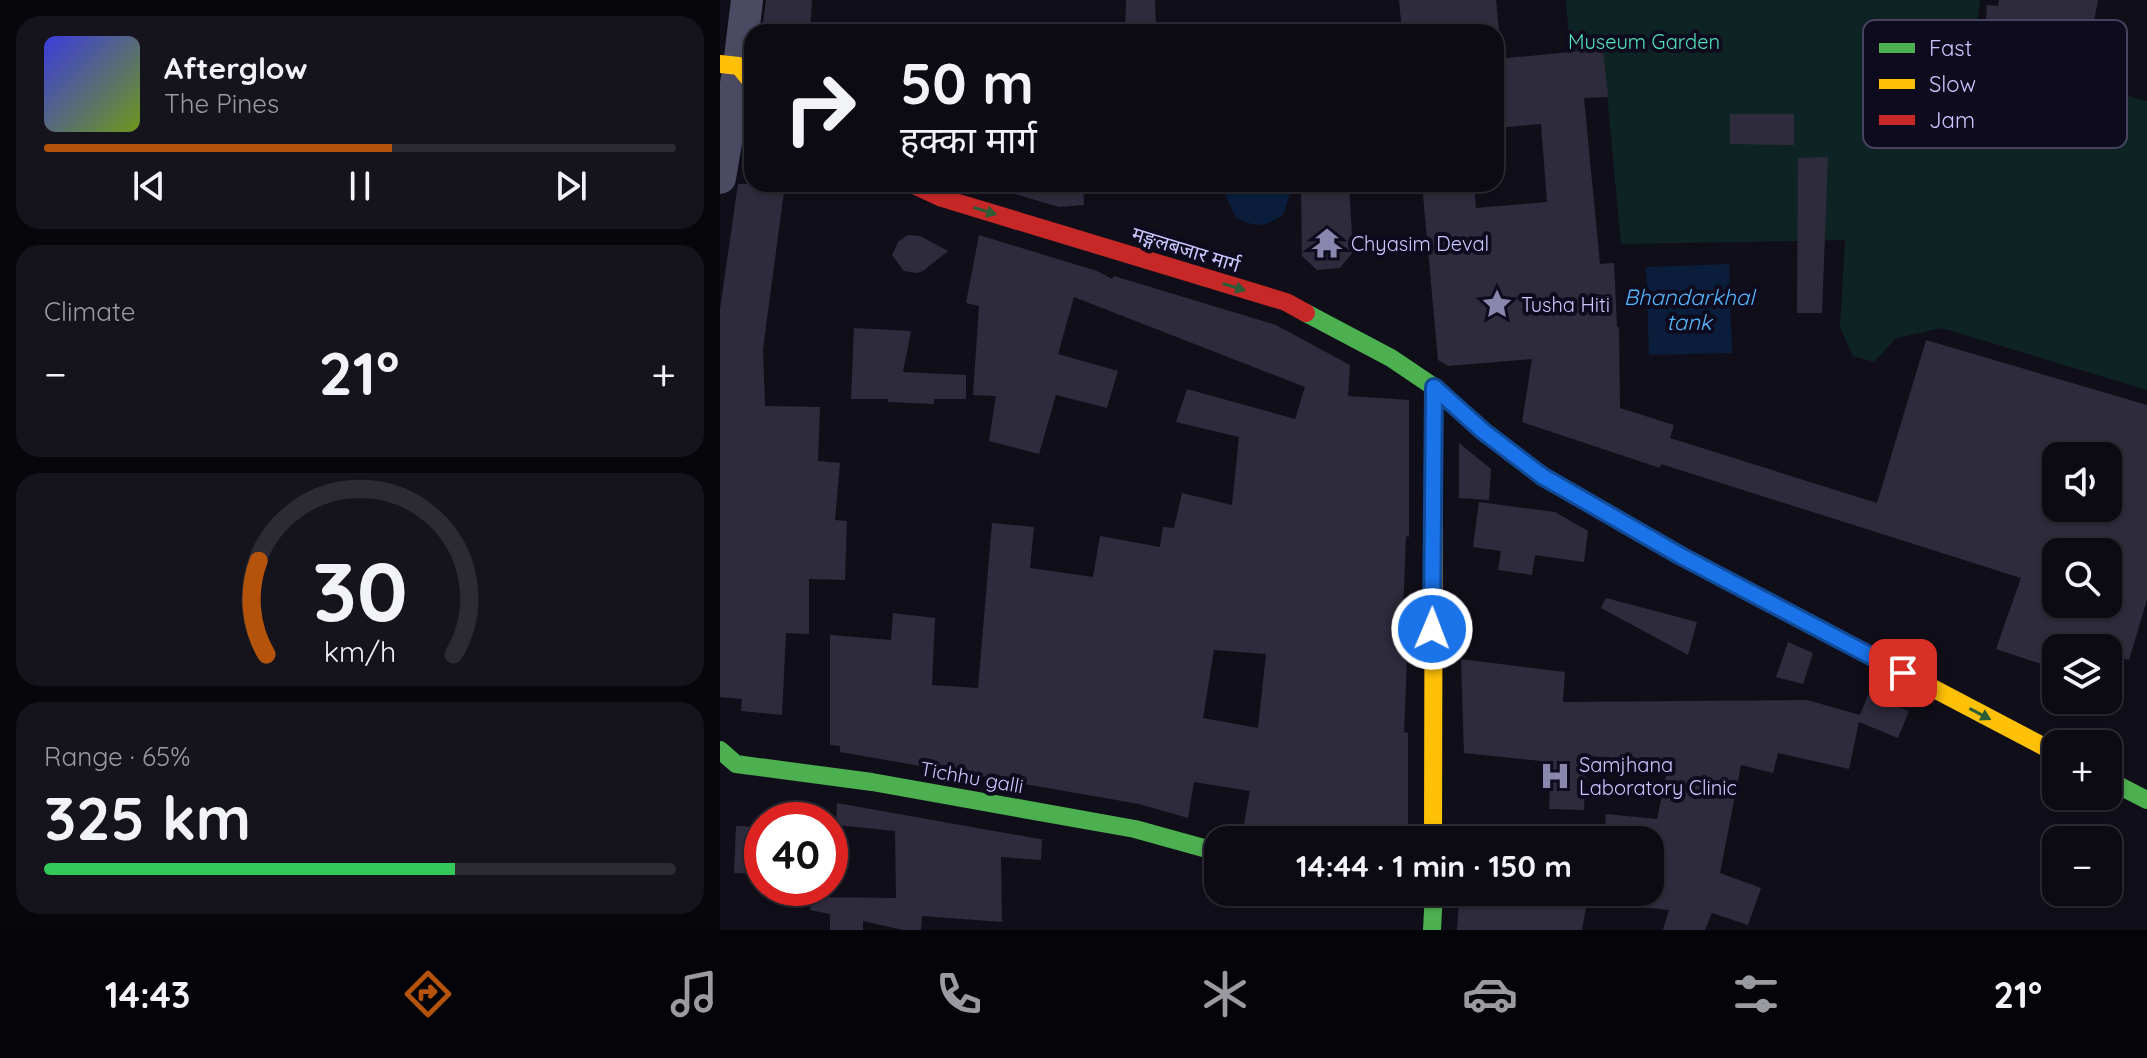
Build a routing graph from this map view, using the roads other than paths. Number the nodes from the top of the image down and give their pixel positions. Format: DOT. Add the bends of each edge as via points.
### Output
graph roads {
  1 [pos="747,0"];
  2 [pos="737,71"];
  3 [pos="720,178"];
  4 [pos="929,192"];
  5 [pos="1434,387"];
  6 [pos="2042,746"];
  7 [pos="720,750"];
  8 [pos="2122,787"];
  9 [pos="2147,800"];
  10 [pos="1433,826"];
  11 [pos="1204,848"];
  12 [pos="1433,906"];
  13 [pos="1432,930"];
  1 -- 2 [label="street"];
  2 -- 3 [label="street"];
  4 -- 5 [label="main road, मङ्गलबजार मार्ग, one-way" via="1286,302"];
  5 -- 6 [label="main road, मङ्गलबजार मार्ग, one-way" via="1542,476 1681,556"];
  5 -- 10 [label="main road"];
  7 -- 11 [label="main road, Tichhu galli" via="736,764 872,782 1135,829"];
  8 -- 9 [label="main road"];
  12 -- 13 [label="main road"];
}
